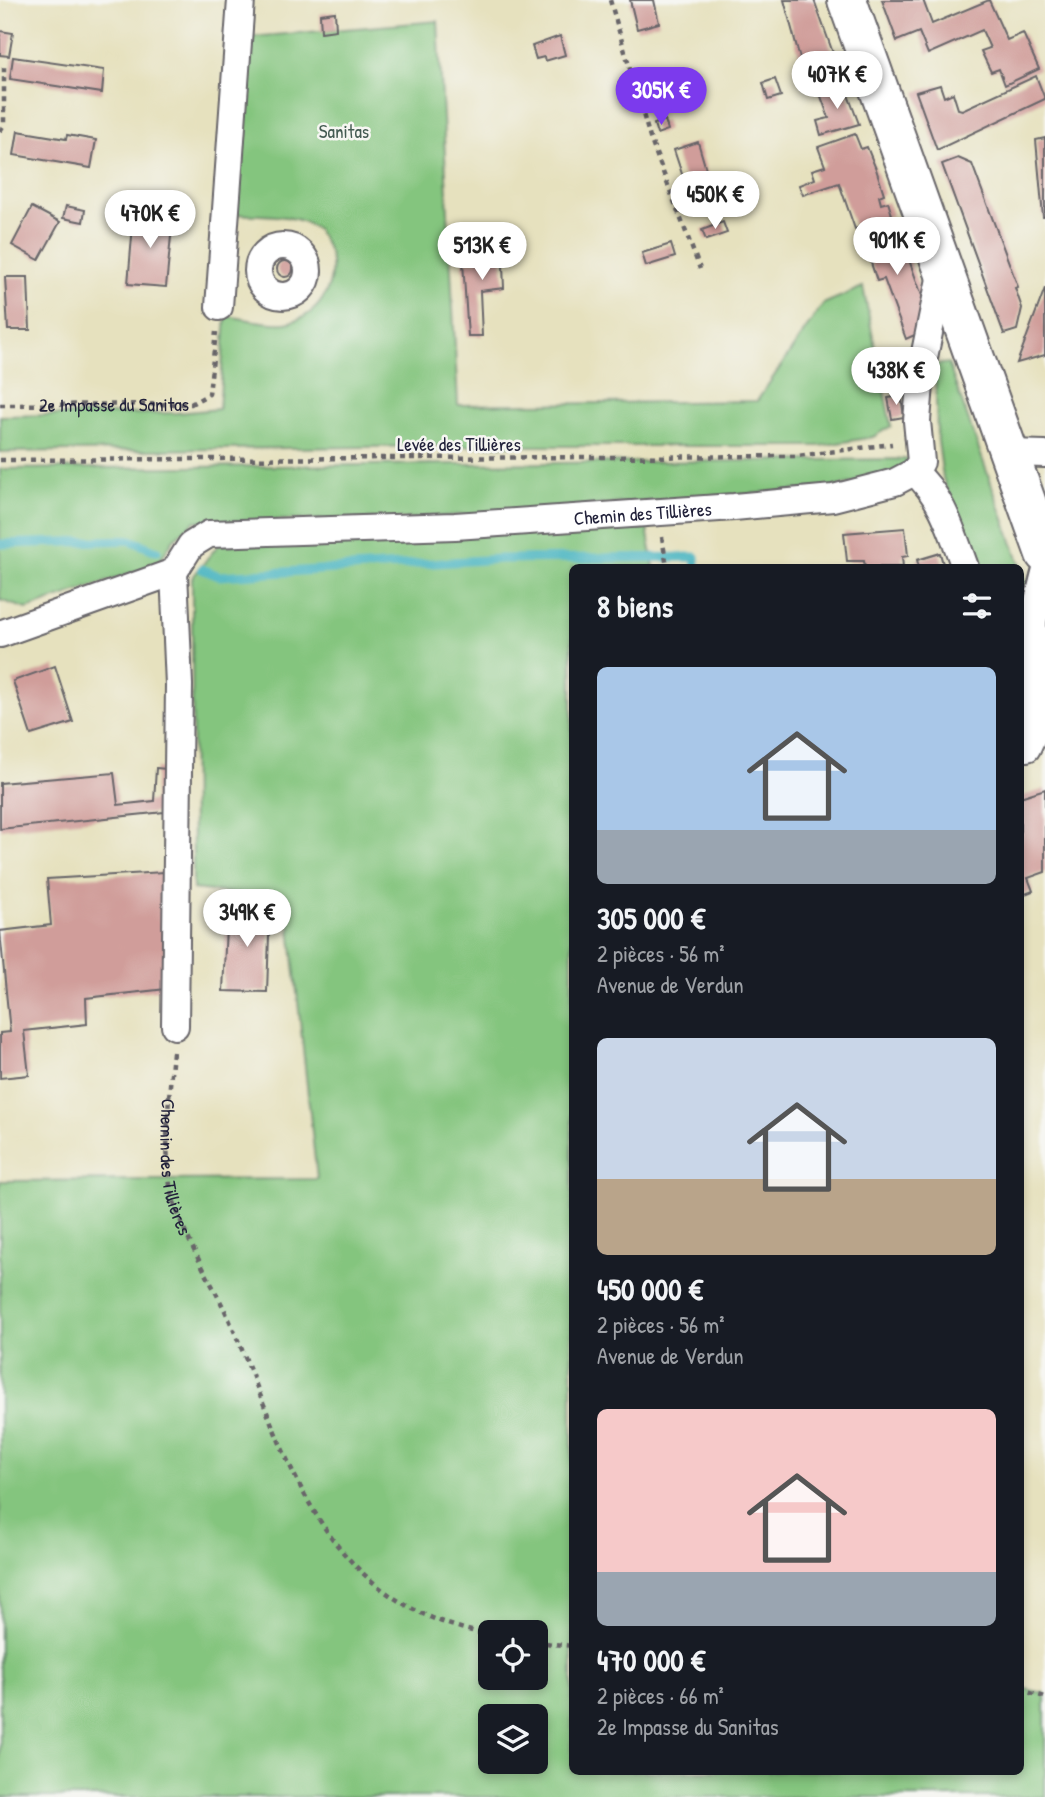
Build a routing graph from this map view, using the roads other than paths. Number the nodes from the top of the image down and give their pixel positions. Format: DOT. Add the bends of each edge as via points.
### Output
graph roads {
  1 [pos="241,0"];
  2 [pos="847,0"];
  3 [pos="224,252"];
  4 [pos="258,266"];
  5 [pos="943,267"];
  6 [pos="219,307"];
  7 [pos="1028,454"];
  8 [pos="914,472"];
  9 [pos="1045,554"];
  10 [pos="964,564"];
  11 [pos="174,572"];
  12 [pos="1045,573"];
  13 [pos="0,634"];
  14 [pos="1024,748"];
  15 [pos="175,1026"];
  1 -- 3 [label="street"];
  2 -- 5 [label="main road"];
  3 -- 4 [label="street"];
  3 -- 6 [label="street"];
  5 -- 7 [label="main road"];
  5 -- 8 [label="street" via="921,372 920,462"];
  7 -- 9 [label="main road"];
  8 -- 10 [label="street" via="943,511"];
  8 -- 11 [label="street, Chemin des Tillières" via="895,482 833,498 747,506 455,526 221,532 199,538"];
  11 -- 13 [label="street"];
  11 -- 15 [label="street" via="179,685"];
  12 -- 14 [label="street" via="1033,621 1033,735"];
}
